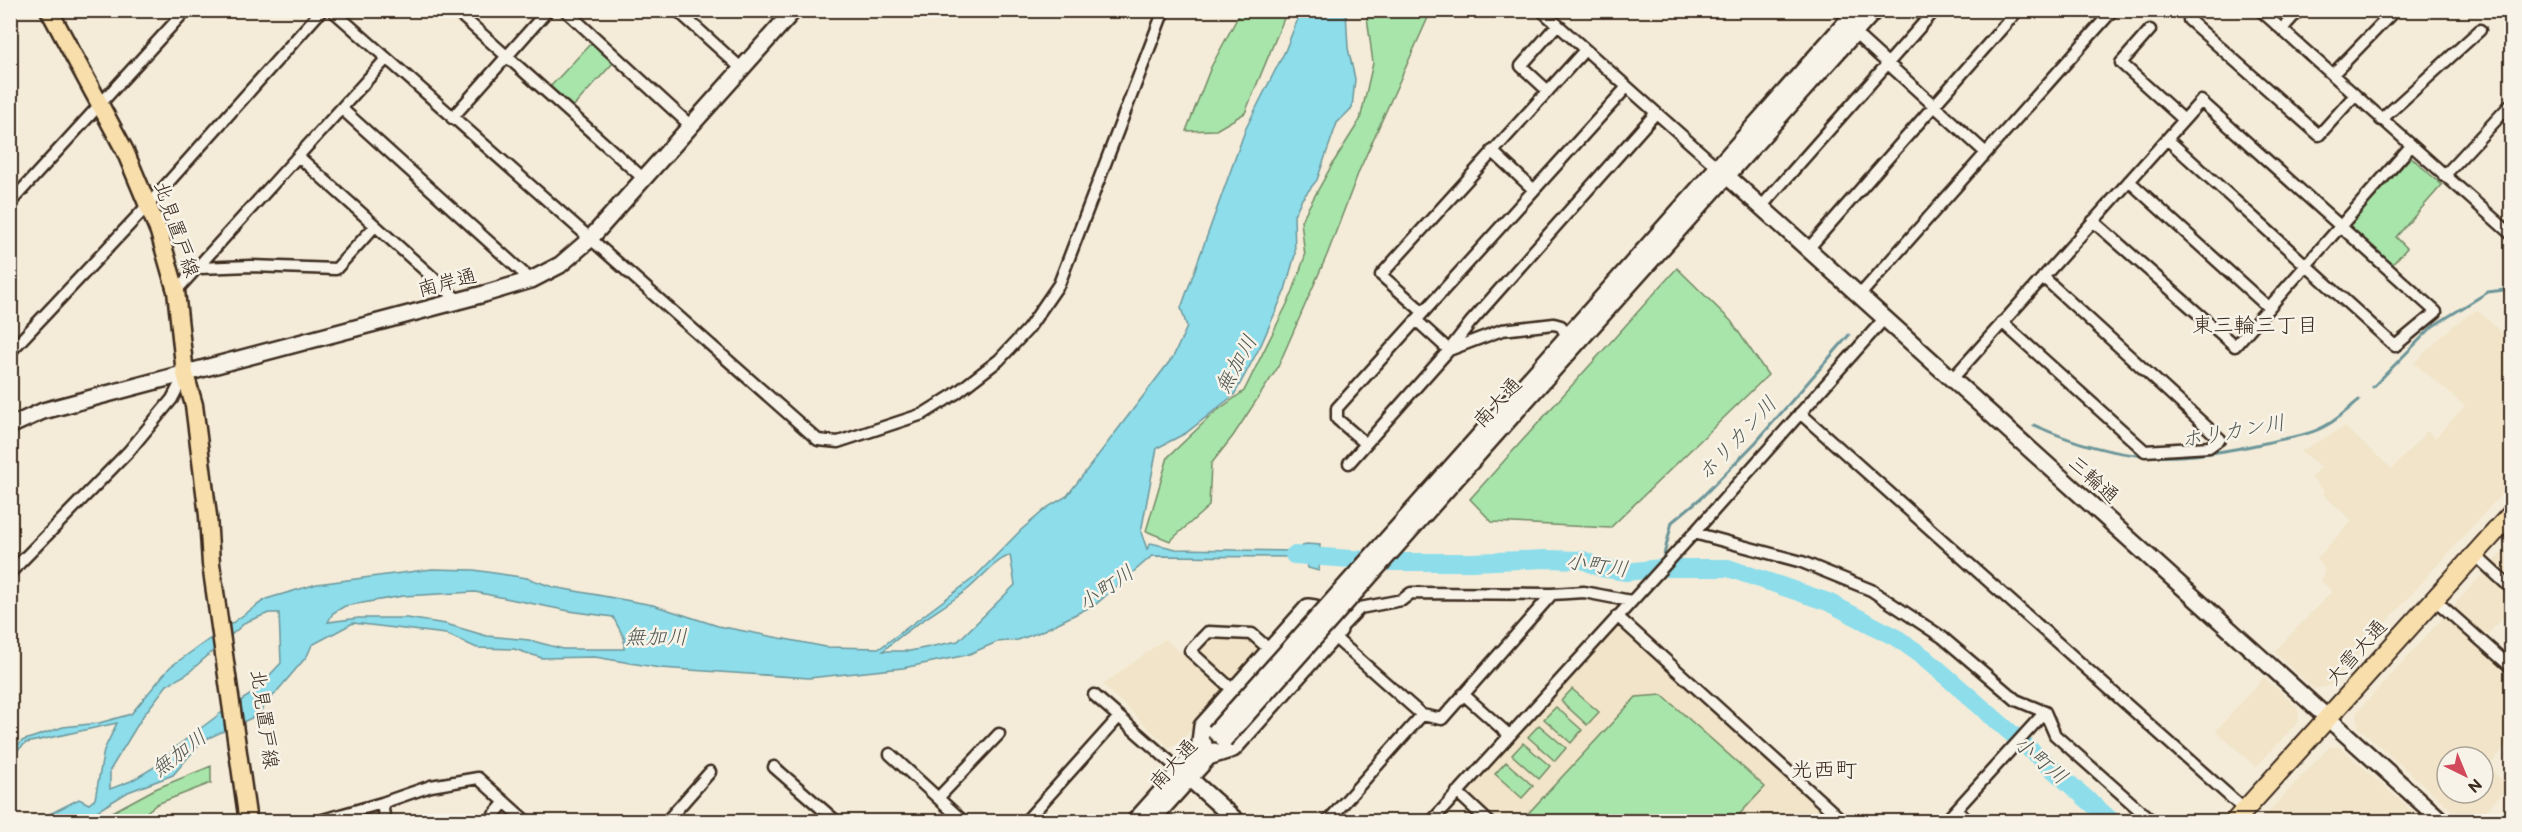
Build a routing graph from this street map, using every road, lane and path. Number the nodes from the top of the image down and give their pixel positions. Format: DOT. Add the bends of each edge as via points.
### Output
graph roads {
  1 [pos="49,10"];
  2 [pos="186,10"];
  3 [pos="322,10"];
  4 [pos="332,10"];
  5 [pos="455,10"];
  6 [pos="548,10"];
  7 [pos="565,10"];
  8 [pos="794,10"];
  9 [pos="1164,10"];
  10 [pos="1541,10"];
  11 [pos="1857,10"];
  12 [pos="1875,10"];
  13 [pos="1935,10"];
  14 [pos="2018,10"];
  15 [pos="2112,10"];
  16 [pos="2197,10"];
  17 [pos="2260,10"];
  18 [pos="2299,10"];
  19 [pos="2396,10"];
  20 [pos="678,11"];
  21 [pos="1557,25"];
  22 [pos="1849,29"];
  23 [pos="2282,29"];
  24 [pos="2150,30"];
  25 [pos="2480,30"];
  26 [pos="1584,51"];
  27 [pos="506,57"];
  28 [pos="386,59"];
  29 [pos="1888,63"];
  30 [pos="742,69"];
  31 [pos="2333,74"];
  32 [pos="1626,88"];
  33 [pos="1548,91"];
  34 [pos="2355,95"];
  35 [pos="2511,102"];
  36 [pos="101,104"];
  37 [pos="1934,104"];
  38 [pos="342,109"];
  39 [pos="1655,114"];
  40 [pos="452,118"];
  41 [pos="2184,120"];
  42 [pos="2381,120"];
  43 [pos="691,126"];
  44 [pos="2167,139"];
  45 [pos="2411,146"];
  46 [pos="1492,151"];
  47 [pos="1986,153"];
  48 [pos="298,158"];
  49 [pos="1721,172"];
  50 [pos="2444,176"];
  51 [pos="644,179"];
  52 [pos="2129,181"];
  53 [pos="1533,189"];
  54 [pos="10,203"];
  55 [pos="148,205"];
  56 [pos="1761,207"];
  57 [pos="2093,221"];
  58 [pos="375,226"];
  59 [pos="2340,226"];
  60 [pos="2511,235"];
  61 [pos="589,240"];
  62 [pos="1808,249"];
  63 [pos="2306,266"];
  64 [pos="199,268"];
  65 [pos="2043,277"];
  66 [pos="531,279"];
  67 [pos="176,291"];
  68 [pos="1859,296"];
  69 [pos="458,300"];
  70 [pos="2269,308"];
  71 [pos="1419,316"];
  72 [pos="1884,319"];
  73 [pos="2002,322"];
  74 [pos="1571,342"];
  75 [pos="1449,350"];
  76 [pos="10,352"];
  77 [pos="185,374"];
  78 [pos="1952,379"];
  79 [pos="1800,412"];
  80 [pos="10,426"];
  81 [pos="1365,443"];
  82 [pos="1349,463"];
  83 [pos="2511,513"];
  84 [pos="1690,537"];
  85 [pos="2474,554"];
  86 [pos="10,573"];
  87 [pos="2511,589"];
  88 [pos="1552,594"];
  89 [pos="1635,597"];
  90 [pos="2434,599"];
  91 [pos="1617,616"];
  92 [pos="1337,633"];
  93 [pos="1270,650"];
  94 [pos="2511,668"];
  95 [pos="1234,691"];
  96 [pos="1463,694"];
  97 [pos="1094,695"];
  98 [pos="2045,712"];
  99 [pos="1422,715"];
  100 [pos="1119,717"];
  101 [pos="2327,718"];
  102 [pos="999,734"];
  103 [pos="1509,735"];
  104 [pos="1204,753"];
  105 [pos="890,754"];
  106 [pos="774,767"];
  107 [pos="710,772"];
  108 [pos="1185,775"];
  109 [pos="1457,792"];
  110 [pos="938,798"];
  111 [pos="505,802"];
  112 [pos="382,803"];
  113 [pos="1956,810"];
  114 [pos="2239,816"];
  115 [pos="253,819"];
  116 [pos="316,822"];
  117 [pos="385,822"];
  118 [pos="488,822"];
  119 [pos="527,822"];
  120 [pos="666,822"];
  121 [pos="837,822"];
  122 [pos="964,822"];
  123 [pos="1025,822"];
  124 [pos="1134,822"];
  125 [pos="1150,822"];
  126 [pos="1238,822"];
  127 [pos="1327,822"];
  128 [pos="1431,822"];
  129 [pos="1489,822"];
  130 [pos="1844,822"];
  131 [pos="1945,822"];
  132 [pos="1969,822"];
  133 [pos="2152,822"];
  134 [pos="2443,822"];
  1 -- 36 [label="main road, 北見置戸線"];
  2 -- 36 [label="street"];
  3 -- 55 [label="street"];
  4 -- 28 [label="street"];
  5 -- 27 [label="street"];
  6 -- 27 [label="street"];
  7 -- 43 [label="street"];
  8 -- 30 [label="street, 南岸通"];
  9 -- 61 [label="street" via="1059,284 1028,329 999,360 924,414 838,442 818,441"];
  10 -- 21 [label="street"];
  11 -- 22 [label="street, 南大通"];
  12 -- 22 [label="street, 南大通"];
  13 -- 29 [label="street"];
  14 -- 37 [label="street"];
  15 -- 47 [label="street"];
  16 -- 34 [label="street" via="2189,20 2319,135"];
  17 -- 23 [label="street"];
  18 -- 23 [label="street"];
  19 -- 31 [label="street"];
  20 -- 30 [label="street"];
  21 -- 26 [label="street"];
  21 -- 33 [label="street" via="1521,66"];
  22 -- 29 [label="street"];
  22 -- 49 [label="street, 南大通"];
  23 -- 31 [label="street"];
  24 -- 41 [label="street" via="2121,63"];
  25 -- 42 [label="street"];
  26 -- 32 [label="street"];
  26 -- 33 [label="street"];
  27 -- 40 [label="street"];
  27 -- 51 [label="street"];
  28 -- 38 [label="street"];
  28 -- 40 [label="street"];
  29 -- 37 [label="street"];
  29 -- 56 [label="street"];
  30 -- 43 [label="street, 南岸通"];
  31 -- 34 [label="street"];
  32 -- 39 [label="street"];
  32 -- 53 [label="street"];
  33 -- 46 [label="street"];
  34 -- 42 [label="street"];
  35 -- 50 [label="street"];
  36 -- 54 [label="street"];
  36 -- 55 [label="main road, 北見置戸線"];
  37 -- 47 [label="street"];
  37 -- 62 [label="street"];
  38 -- 48 [label="street"];
  38 -- 66 [label="street"];
  39 -- 49 [label="street"];
  39 -- 75 [label="street"];
  40 -- 61 [label="street"];
  41 -- 44 [label="street"];
  41 -- 59 [label="street" via="2201,101"];
  42 -- 45 [label="street"];
  43 -- 51 [label="street, 南岸通"];
  44 -- 52 [label="street"];
  44 -- 63 [label="street"];
  45 -- 50 [label="street"];
  45 -- 59 [label="street"];
  46 -- 53 [label="street"];
  46 -- 71 [label="street" via="1381,275"];
  47 -- 68 [label="street"];
  48 -- 58 [label="street"];
  48 -- 64 [label="street"];
  49 -- 56 [label="street, 三輪通"];
  49 -- 74 [label="street, 南大通"];
  50 -- 60 [label="street"];
  51 -- 61 [label="street, 南岸通"];
  52 -- 57 [label="street"];
  52 -- 70 [label="street"];
  53 -- 71 [label="street"];
  55 -- 67 [label="main road, 北見置戸線"];
  55 -- 76 [label="street"];
  56 -- 62 [label="street, 三輪通"];
  57 -- 65 [label="street"];
  57 -- 70 [label="street" via="2235,346"];
  58 -- 64 [label="street" via="336,270"];
  58 -- 69 [label="street"];
  59 -- 63 [label="street"];
  59 -- 63 [label="street" via="2436,312 2396,346"];
  61 -- 66 [label="street, 南岸通" via="560,265"];
  62 -- 68 [label="street, 三輪通"];
  63 -- 70 [label="street"];
  64 -- 67 [label="street"];
  65 -- 73 [label="street"];
  65 -- 73 [label="street" via="2220,439 2209,447 2145,451"];
  66 -- 69 [label="street, 南岸通"];
  67 -- 77 [label="main road, 北見置戸線"];
  68 -- 72 [label="street, 三輪通"];
  69 -- 77 [label="street, 南岸通"];
  71 -- 75 [label="street"];
  71 -- 81 [label="street" via="1337,408 1337,419"];
  72 -- 78 [label="street, 三輪通"];
  72 -- 79 [label="street"];
  73 -- 78 [label="street"];
  74 -- 75 [label="street" via="1561,326 1531,326 1502,330"];
  74 -- 104 [label="street, 南大通, bridge"];
  75 -- 81 [label="street"];
  77 -- 80 [label="street, 南岸通" via="43,411"];
  77 -- 86 [label="street" via="172,399 129,451"];
  77 -- 115 [label="main road, 北見置戸線" via="194,405"];
  78 -- 101 [label="street, 三輪通"];
  79 -- 84 [label="street"];
  79 -- 114 [label="street"];
  81 -- 82 [label="street"];
  83 -- 85 [label="highway, 大雪大通"];
  84 -- 89 [label="street"];
  84 -- 98 [label="street" via="1802,562 1871,590 1942,637 2016,700"];
  85 -- 87 [label="street"];
  85 -- 90 [label="highway, 大雪大通"];
  88 -- 89 [label="street" via="1584,591"];
  88 -- 92 [label="street" via="1411,592 1402,600 1360,608"];
  88 -- 96 [label="street"];
  89 -- 91 [label="street"];
  90 -- 94 [label="street"];
  90 -- 101 [label="highway, 大雪大通"];
  91 -- 103 [label="street"];
  91 -- 130 [label="street"];
  92 -- 93 [label="street" via="1315,608 1308,607"];
  92 -- 99 [label="street"];
  92 -- 104 [label="street" via="1233,749"];
  93 -- 95 [label="street"];
  93 -- 95 [label="street" via="1252,634 1208,632 1190,651"];
  95 -- 104 [label="street" via="1202,726"];
  96 -- 99 [label="street" via="1442,719"];
  96 -- 103 [label="street"];
  97 -- 100 [label="street"];
  98 -- 113 [label="street"];
  98 -- 133 [label="street" via="2055,735"];
  99 -- 127 [label="street"];
  100 -- 108 [label="street"];
  100 -- 123 [label="street"];
  101 -- 114 [label="highway, 大雪大通"];
  101 -- 134 [label="street, 三輪通"];
  102 -- 110 [label="street"];
  103 -- 109 [label="street"];
  104 -- 108 [label="street, 南大通"];
  105 -- 110 [label="street"];
  106 -- 121 [label="street"];
  107 -- 120 [label="street"];
  108 -- 124 [label="street, 南大通"];
  108 -- 125 [label="street, 南大通"];
  108 -- 126 [label="street"];
  109 -- 128 [label="street"];
  109 -- 129 [label="street"];
  110 -- 122 [label="street"];
  111 -- 112 [label="street" via="477,778 430,786"];
  111 -- 118 [label="street"];
  111 -- 119 [label="street"];
  112 -- 116 [label="street"];
  112 -- 117 [label="street"];
  113 -- 131 [label="street"];
  113 -- 132 [label="street"];
}
